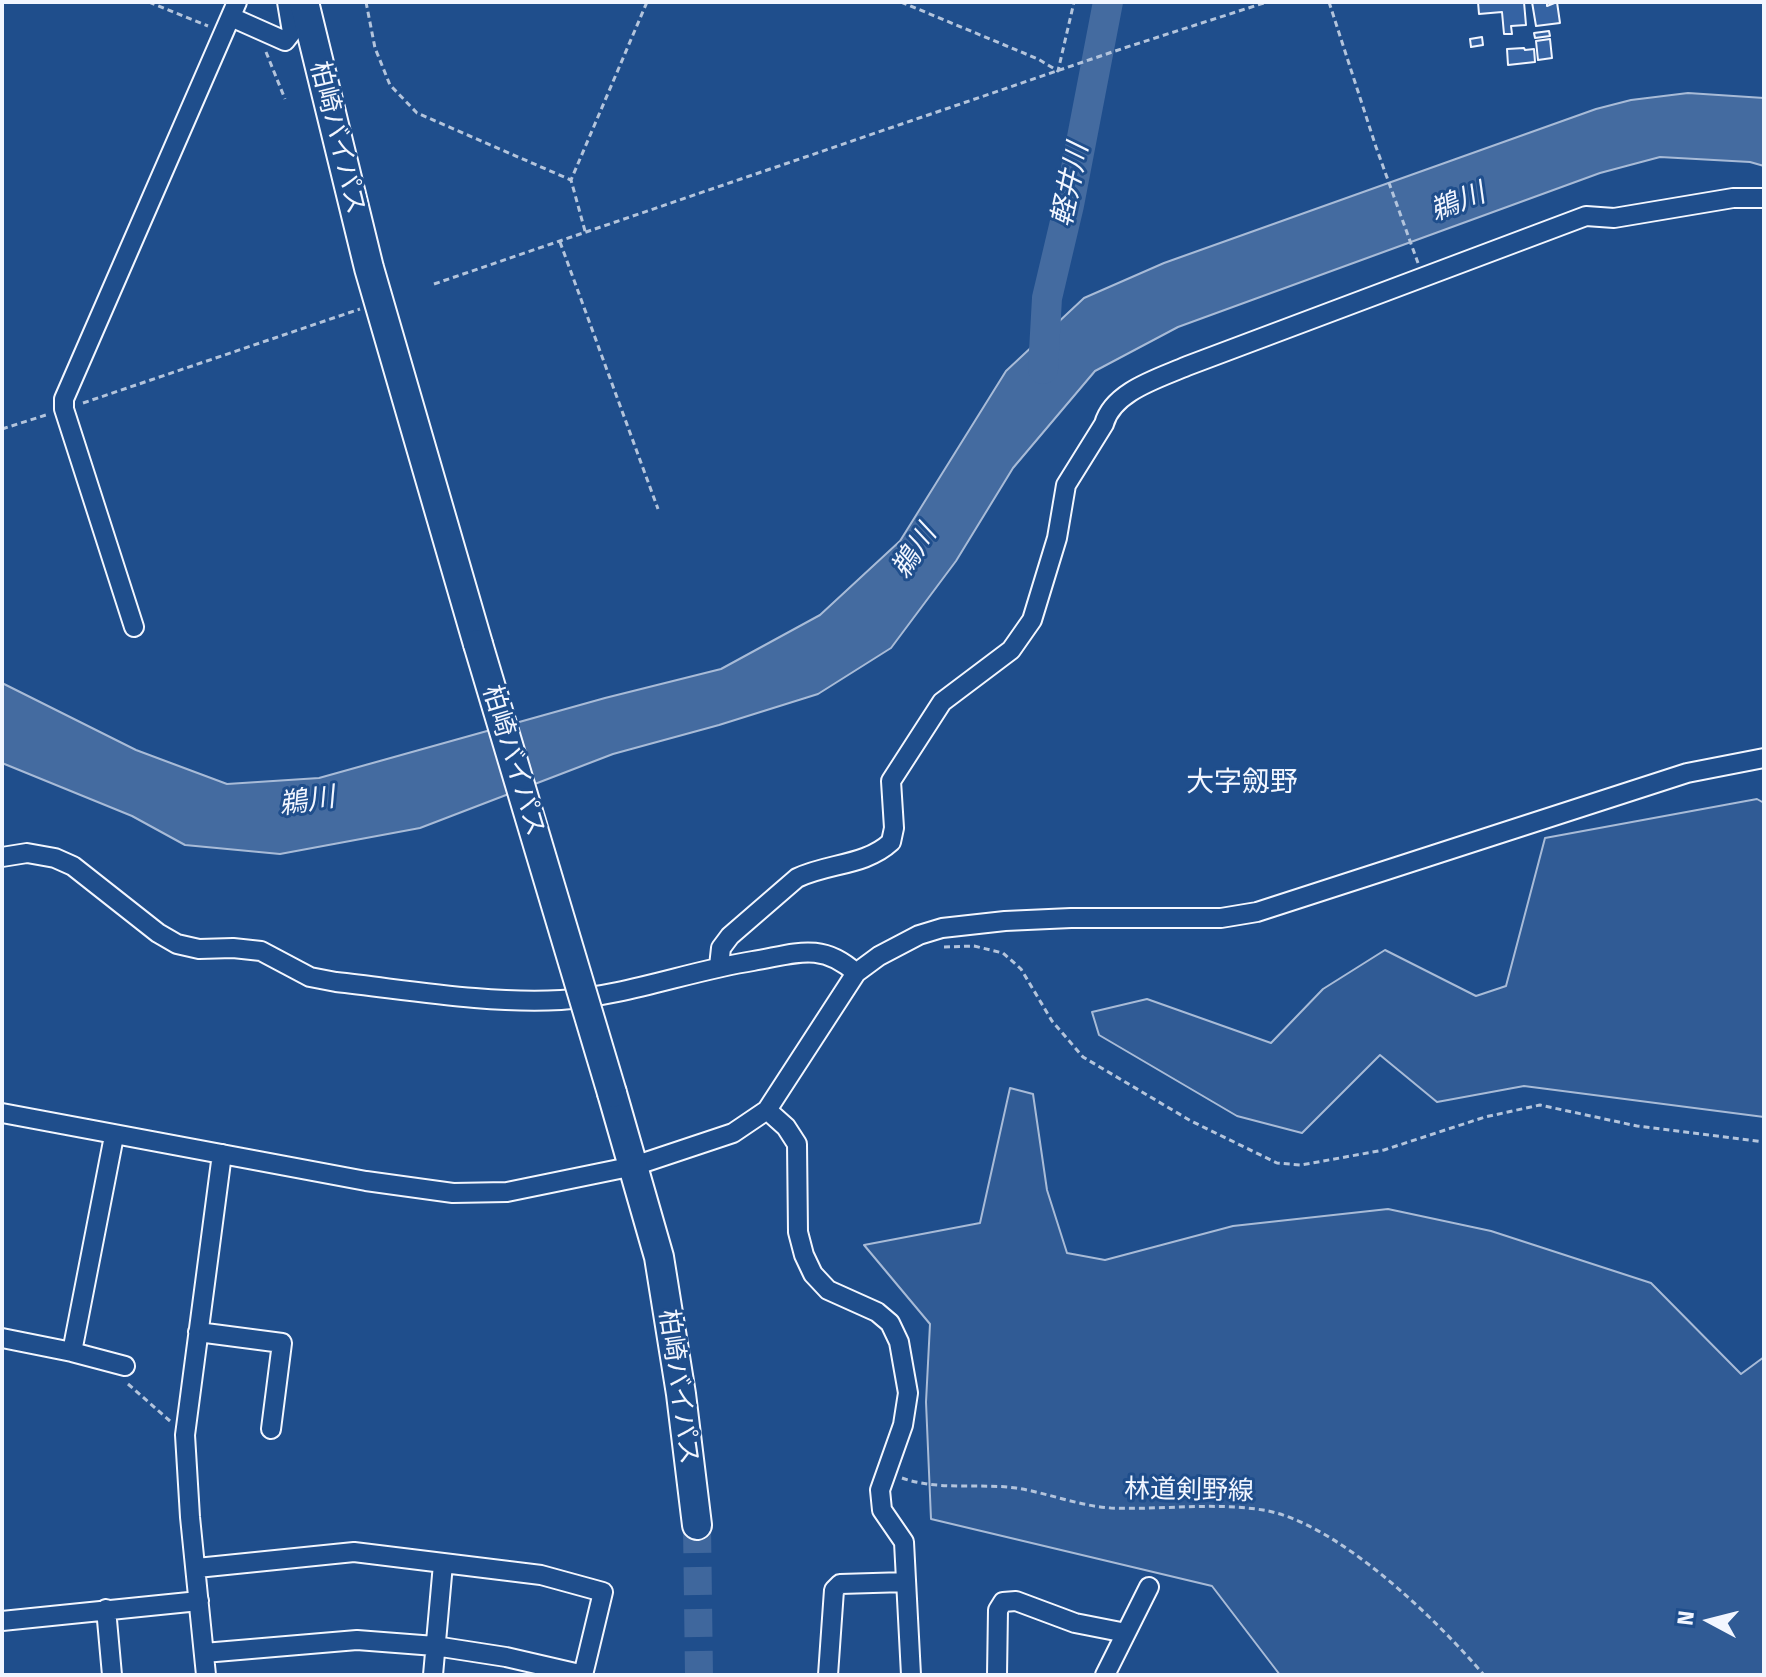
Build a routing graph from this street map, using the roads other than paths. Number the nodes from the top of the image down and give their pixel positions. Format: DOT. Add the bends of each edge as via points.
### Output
graph roads {
  1 [pos="287,2"];
  2 [pos="304,2"];
  3 [pos="231,17"];
  4 [pos="1764,198"];
  5 [pos="134,627"];
  6 [pos="1764,758"];
  7 [pos="2,857"];
  8 [pos="719,966"];
  9 [pos="856,973"];
  10 [pos="767,1110"];
  11 [pos="2,1113"];
  12 [pos="114,1136"];
  13 [pos="222,1154"];
  14 [pos="634,1166"];
  15 [pos="198,1332"];
  16 [pos="2,1338"];
  17 [pos="72,1352"];
  18 [pos="125,1366"];
  19 [pos="271,1429"];
  20 [pos="697,1525"];
  21 [pos="443,1564"];
  22 [pos="197,1568"];
  23 [pos="906,1582"];
  24 [pos="1149,1587"];
  25 [pos="199,1601"];
  26 [pos="106,1609"];
  27 [pos="2,1621"];
  28 [pos="1126,1633"];
  29 [pos="435,1646"];
  30 [pos="204,1653"];
  31 [pos="112,1675"];
  32 [pos="206,1675"];
  33 [pos="433,1675"];
  34 [pos="584,1675"];
  35 [pos="828,1675"];
  36 [pos="911,1675"];
  37 [pos="997,1675"];
  38 [pos="1105,1675"];
  1 -- 3 [label="street" via="292,32 285,41"];
  2 -- 14 [label="highway, 柏崎バイパス, bridge" via="369,268"];
  3 -- 5 [label="street" via="64,399"];
  4 -- 8 [label="street" via="1733,198 1614,218 1586,216 1187,366 1125,397 1107,416 1066,485 1057,538 1032,620 1011,650 942,702 891,781 891,842 872,857 797,878 730,936 721,948"];
  6 -- 9 [label="street" via="1687,773 1257,912 1221,918 1020,920 942,928 919,935"];
  7 -- 8 [label="street" via="27,853 73,866 177,944 261,951 310,977 336,982 559,1000"];
  8 -- 9 [label="street" via="816,951 840,958"];
  9 -- 10 [label="street"];
  10 -- 14 [label="street" via="733,1133"];
  10 -- 23 [label="street" via="797,1144 798,1232 813,1274 828,1290 883,1317 899,1342 908,1393 903,1425 880,1490 882,1510 904,1542"];
  11 -- 12 [label="street"];
  12 -- 13 [label="street"];
  12 -- 17 [label="street"];
  13 -- 14 [label="street" via="453,1193 507,1192"];
  13 -- 15 [label="street"];
  14 -- 20 [label="highway, 柏崎バイパス" via="659,1257"];
  15 -- 19 [label="street" via="282,1343"];
  15 -- 22 [label="street" via="185,1435"];
  16 -- 17 [label="street"];
  17 -- 18 [label="street"];
  21 -- 22 [label="street" via="354,1552"];
  21 -- 29 [label="street"];
  21 -- 34 [label="street" via="541,1575 603,1592"];
  22 -- 25 [label="street"];
  23 -- 35 [label="street" via="840,1584 834,1590"];
  23 -- 36 [label="street"];
  24 -- 28 [label="street"];
  25 -- 26 [label="street"];
  25 -- 30 [label="street"];
  26 -- 27 [label="street"];
  26 -- 31 [label="street"];
  28 -- 37 [label="street" via="1075,1623 1016,1601 1003,1602 998,1610"];
  28 -- 38 [label="street"];
  29 -- 30 [label="street" via="357,1640"];
  29 -- 33 [label="street"];
  29 -- 34 [label="street"];
  30 -- 32 [label="street"];
}
